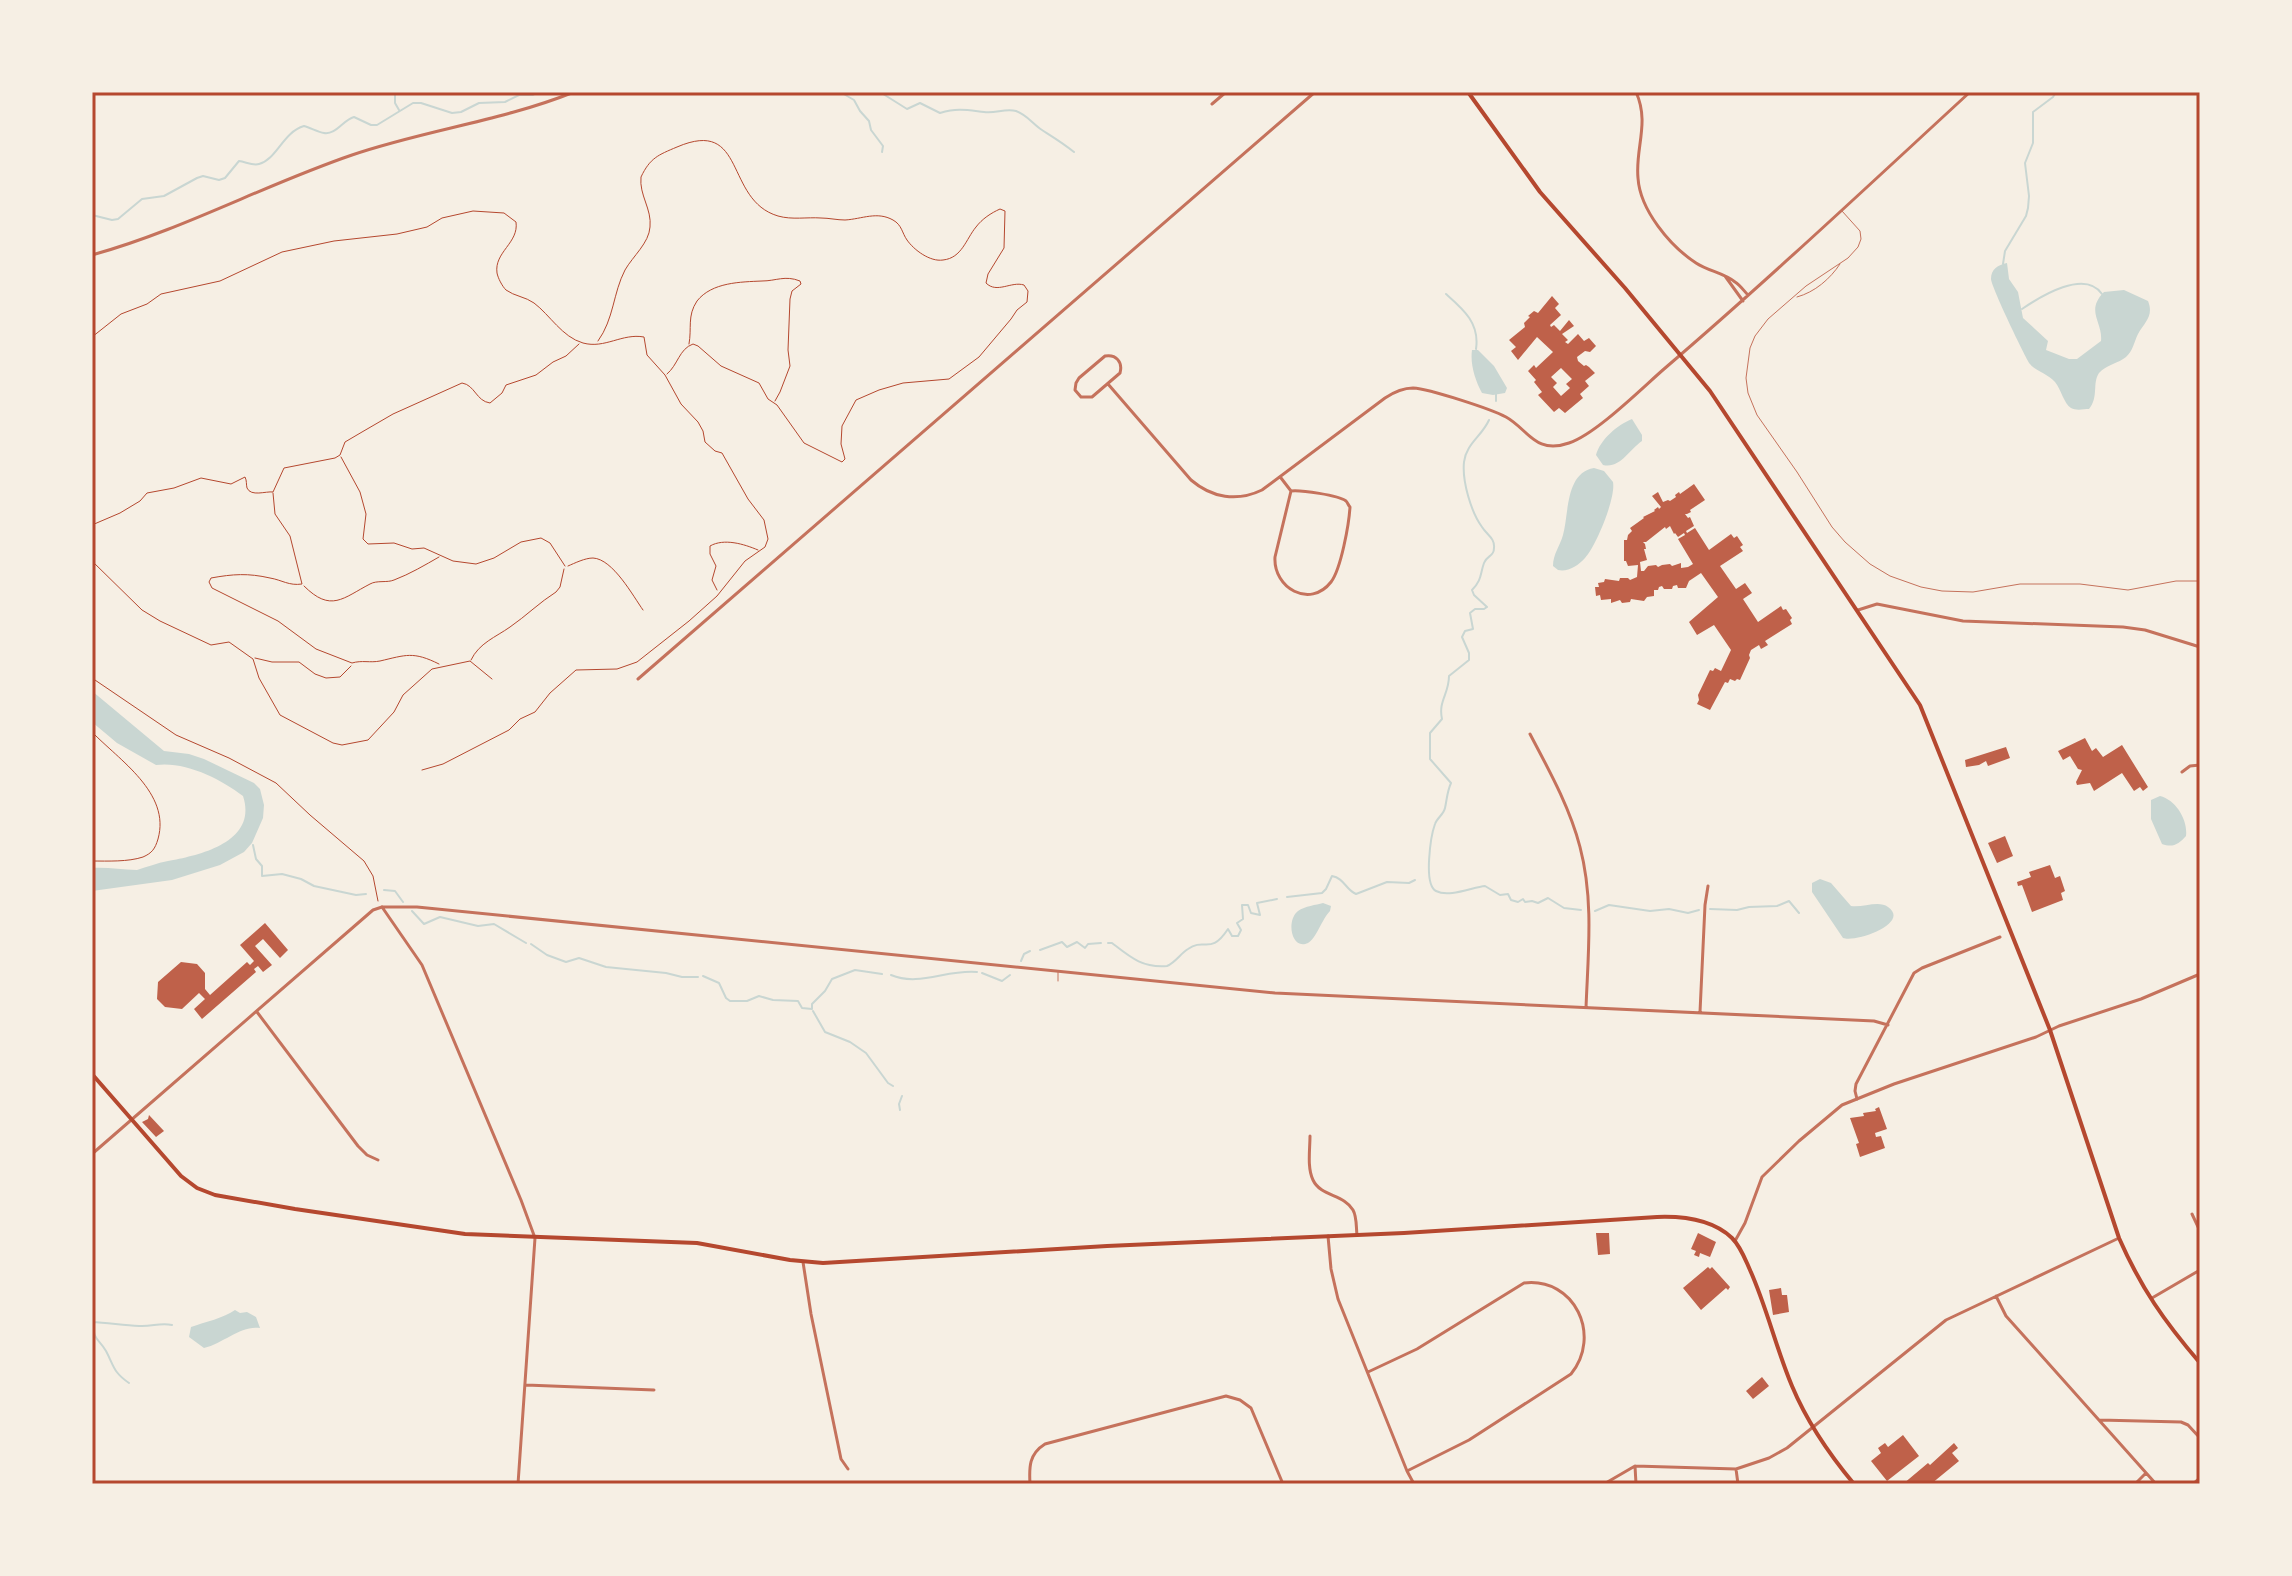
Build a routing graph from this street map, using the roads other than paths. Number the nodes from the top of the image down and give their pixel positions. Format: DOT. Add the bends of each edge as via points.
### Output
graph roads {
  1 [pos="574,92"];
  2 [pos="1226,92"];
  3 [pos="1315,92"];
  4 [pos="1468,92"];
  5 [pos="1636,92"];
  6 [pos="1960,92"];
  7 [pos="1970,92"];
  8 [pos="1965,97"];
  9 [pos="1212,104"];
  10 [pos="1842,210"];
  11 [pos="92,255"];
  12 [pos="1841,263"];
  13 [pos="1725,276"];
  14 [pos="1749,296"];
  15 [pos="1795,297"];
  16 [pos="1743,301"];
  17 [pos="1681,355"];
  18 [pos="1108,384"];
  19 [pos="1280,477"];
  20 [pos="1291,491"];
  21 [pos="2200,581"];
  22 [pos="1858,610"];
  23 [pos="2200,647"];
  24 [pos="638,679"];
  25 [pos="1530,734"];
  26 [pos="2200,765"];
  27 [pos="2182,772"];
  28 [pos="1708,886"];
  29 [pos="382,907"];
  30 [pos="2000,937"];
  31 [pos="1058,972"];
  32 [pos="2200,974"];
  33 [pos="1058,981"];
  34 [pos="1586,1008"];
  35 [pos="257,1012"];
  36 [pos="1700,1012"];
  37 [pos="1888,1025"];
  38 [pos="2050,1030"];
  39 [pos="92,1074"];
  40 [pos="1857,1099"];
  41 [pos="131,1120"];
  42 [pos="1310,1136"];
  43 [pos="92,1154"];
  44 [pos="378,1160"];
  45 [pos="2192,1214"];
  46 [pos="2200,1231"];
  47 [pos="1357,1235"];
  48 [pos="1328,1236"];
  49 [pos="535,1238"];
  50 [pos="2119,1238"];
  51 [pos="1735,1241"];
  52 [pos="803,1262"];
  53 [pos="2200,1270"];
  54 [pos="1996,1296"];
  55 [pos="2150,1299"];
  56 [pos="2200,1363"];
  57 [pos="1368,1372"];
  58 [pos="525,1385"];
  59 [pos="654,1390"];
  60 [pos="2099,1420"];
  61 [pos="1812,1427"];
  62 [pos="2200,1438"];
  63 [pos="1635,1466"];
  64 [pos="848,1469"];
  65 [pos="1736,1469"];
  66 [pos="1407,1471"];
  67 [pos="2146,1473"];
  68 [pos="2200,1478"];
  69 [pos="518,1484"];
  70 [pos="1030,1484"];
  71 [pos="1283,1484"];
  72 [pos="1414,1484"];
  73 [pos="1604,1484"];
  74 [pos="1636,1484"];
  75 [pos="1738,1484"];
  76 [pos="1854,1484"];
  77 [pos="2135,1484"];
  78 [pos="2156,1484"];
  79 [pos="2193,1484"];
  1 -- 11 [label="street" via="514,114 349,156 155,236"];
  2 -- 9 [label="street"];
  3 -- 24 [label="street"];
  4 -- 17 [label="main road" via="1540,192"];
  5 -- 13 [label="street" via="1643,121 1637,177 1647,211 1692,261"];
  6 -- 8 [label="street"];
  7 -- 8 [label="street"];
  8 -- 10 [label="street"];
  10 -- 12 [label="lane" via="1861,236 1856,251"];
  10 -- 14 [label="street"];
  12 -- 15 [label="lane"];
  12 -- 15 [label="lane" via="1829,278"];
  13 -- 14 [label="street"];
  13 -- 16 [label="street"];
  14 -- 16 [label="street"];
  15 -- 21 [label="lane" via="1755,336 1747,362 1748,393 1757,415 1832,527 1870,564 1910,584 1952,592 2028,584 2128,590"];
  16 -- 17 [label="street"];
  17 -- 19 [label="street" via="1569,443 1542,443 1504,415 1406,389 1385,398"];
  17 -- 22 [label="main road"];
  18 -- 18 [label="street" via="1121,367 1111,355 1075,386 1086,399"];
  18 -- 19 [label="street" via="1191,480 1208,492 1245,496"];
  19 -- 20 [label="street"];
  20 -- 20 [label="street" via="1275,567 1289,589 1314,593 1328,586 1336,573 1350,507 1343,500"];
  22 -- 23 [label="street" via="1877,604 1963,621 2123,627"];
  22 -- 38 [label="main road" via="1924,714"];
  25 -- 34 [label="street" via="1566,807 1581,853 1589,916"];
  26 -- 27 [label="street"];
  28 -- 36 [label="street"];
  29 -- 31 [label="street"];
  29 -- 35 [label="street"];
  29 -- 49 [label="street" via="422,965"];
  30 -- 37 [label="street" via="1917,970"];
  31 -- 33 [label="lane"];
  31 -- 34 [label="street" via="1275,993"];
  32 -- 38 [label="street"];
  34 -- 36 [label="street"];
  35 -- 41 [label="street"];
  35 -- 44 [label="street" via="358,1146"];
  36 -- 37 [label="street"];
  37 -- 40 [label="street" via="1856,1084"];
  38 -- 40 [label="street"];
  38 -- 50 [label="main road"];
  39 -- 41 [label="main road"];
  40 -- 51 [label="street" via="1836,1109 1762,1177"];
  41 -- 43 [label="street"];
  41 -- 49 [label="main road" via="181,1176 208,1193 441,1231"];
  42 -- 47 [label="street" via="1311,1176 1320,1190 1351,1206"];
  45 -- 46 [label="street"];
  47 -- 48 [label="main road"];
  47 -- 51 [label="main road" via="1668,1216 1711,1225"];
  48 -- 52 [label="main road"];
  48 -- 57 [label="street" via="1338,1299"];
  49 -- 52 [label="main road" via="697,1243"];
  49 -- 58 [label="street"];
  50 -- 54 [label="street"];
  50 -- 55 [label="main road"];
  51 -- 61 [label="main road"];
  52 -- 64 [label="street" via="841,1459"];
  53 -- 55 [label="street"];
  54 -- 60 [label="street" via="2006,1316"];
  54 -- 61 [label="street" via="1946,1320"];
  55 -- 56 [label="main road"];
  57 -- 66 [label="street"];
  57 -- 66 [label="street" via="1417,1349 1524,1283 1557,1288 1580,1315 1583,1348 1571,1374 1469,1440"];
  58 -- 59 [label="street"];
  58 -- 69 [label="street"];
  60 -- 62 [label="street" via="2181,1422"];
  60 -- 67 [label="street"];
  61 -- 65 [label="street" via="1769,1458"];
  61 -- 76 [label="main road"];
  63 -- 65 [label="street"];
  63 -- 73 [label="street"];
  63 -- 74 [label="street"];
  65 -- 75 [label="street"];
  66 -- 72 [label="street"];
  67 -- 77 [label="street"];
  67 -- 78 [label="street"];
  68 -- 79 [label="street"];
  70 -- 71 [label="street" via="1030,1463 1045,1444 1226,1396 1251,1408"];
}
